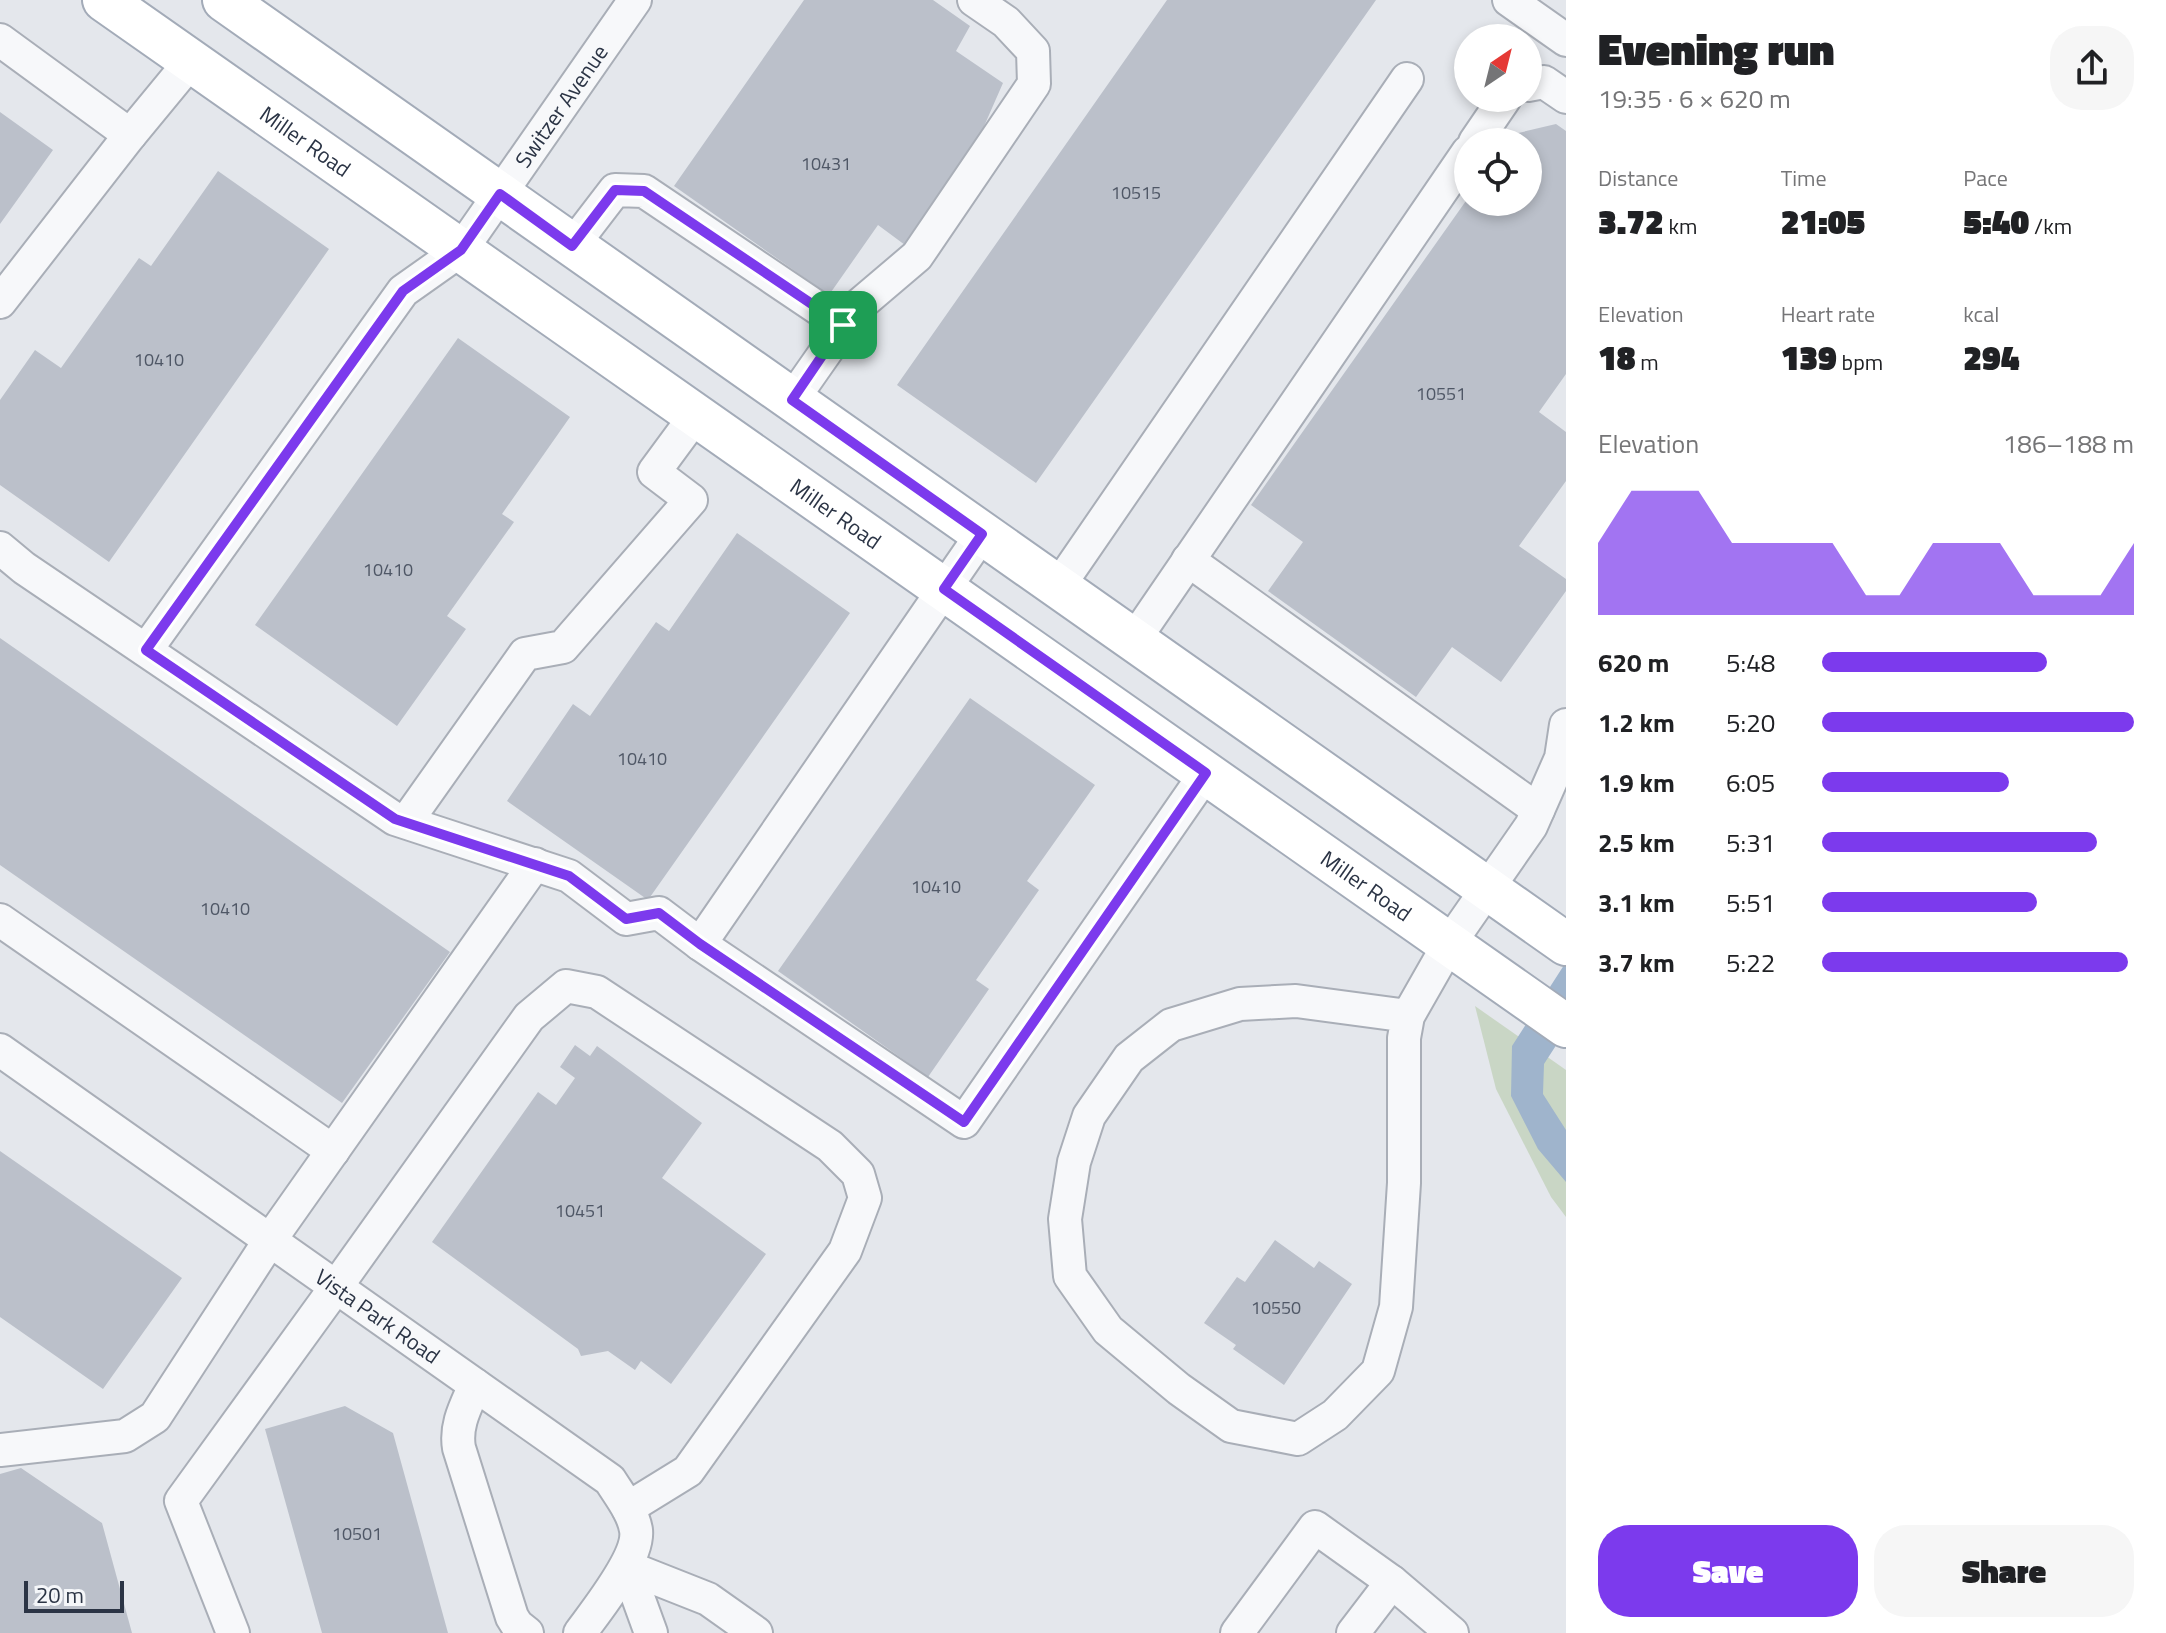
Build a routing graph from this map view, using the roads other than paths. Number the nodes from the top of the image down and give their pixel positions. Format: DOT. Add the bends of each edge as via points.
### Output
graph roads {
  1 [pos="104,0"];
  2 [pos="224,0"];
  3 [pos="635,0"];
  4 [pos="974,0"];
  5 [pos="1509,0"];
  6 [pos="0,40"];
  7 [pos="1566,40"];
  8 [pos="191,61"];
  9 [pos="1407,79"];
  10 [pos="1542,82"];
  11 [pos="1566,97"];
  12 [pos="130,135"];
  13 [pos="1454,172"];
  14 [pos="500,194"];
  15 [pos="572,246"];
  16 [pos="461,250"];
  17 [pos="0,302"];
  18 [pos="843,325"];
  19 [pos="792,400"];
  20 [pos="696,415"];
  21 [pos="982,534"];
  22 [pos="1188,560"];
  23 [pos="5,562"];
  24 [pos="1058,587"];
  25 [pos="944,589"];
  26 [pos="1134,640"];
  27 [pos="146,650"];
  28 [pos="1566,725"];
  29 [pos="1206,773"];
  30 [pos="1538,810"];
  31 [pos="406,822"];
  32 [pos="535,864"];
  33 [pos="1487,889"];
  34 [pos="0,920"];
  35 [pos="700,944"];
  36 [pos="1566,944"];
  37 [pos="1464,954"];
  38 [pos="1408,1016"];
  39 [pos="1566,1026"];
  40 [pos="0,1050"];
  41 [pos="333,1151"];
  42 [pos="270,1240"];
  43 [pos="336,1287"];
  44 [pos="475,1385"];
  45 [pos="0,1450"];
  46 [pos="628,1508"];
  47 [pos="627,1567"];
  48 [pos="1392,1582"];
  49 [pos="233,1633"];
  50 [pos="527,1633"];
  51 [pos="580,1633"];
  52 [pos="651,1633"];
  53 [pos="756,1633"];
  54 [pos="1237,1633"];
  55 [pos="1353,1633"];
  56 [pos="1452,1633"];
  1 -- 8 [label="main road, Miller Road"];
  2 -- 14 [label="main road"];
  3 -- 14 [label="street, Switzer Avenue"];
  4 -- 18 [label="street" via="1006,22 1033,51 1034,84 917,256"];
  5 -- 7 [label="street"];
  6 -- 12 [label="street"];
  8 -- 12 [label="street"];
  8 -- 16 [label="main road, Miller Road"];
  9 -- 24 [label="street"];
  10 -- 11 [label="street"];
  12 -- 17 [label="street"];
  13 -- 22 [label="street"];
  14 -- 15 [label="main road"];
  14 -- 16 [label="street, Switzer Avenue"];
  15 -- 18 [label="street" via="615,190 644,191"];
  15 -- 19 [label="main road"];
  16 -- 20 [label="main road, Miller Road"];
  16 -- 27 [label="street, Switzer Avenue" via="403,291"];
  18 -- 19 [label="street"];
  19 -- 21 [label="main road"];
  20 -- 25 [label="main road, Miller Road"];
  20 -- 31 [label="street" via="654,472 691,500 563,647 525,654"];
  21 -- 24 [label="main road"];
  21 -- 25 [label="street"];
  22 -- 26 [label="street"];
  22 -- 30 [label="street"];
  23 -- 27 [label="street"];
  24 -- 26 [label="main road"];
  25 -- 29 [label="main road, Miller Road"];
  25 -- 35 [label="street"];
  26 -- 33 [label="main road"];
  27 -- 31 [label="street"];
  28 -- 30 [label="street" via="1561,758"];
  29 -- 35 [label="street" via="964,1122"];
  29 -- 37 [label="main road, Miller Road"];
  30 -- 33 [label="street"];
  31 -- 32 [label="street"];
  32 -- 35 [label="street" via="569,876 626,919 659,913"];
  32 -- 41 [label="street"];
  33 -- 36 [label="main road"];
  33 -- 37 [label="street"];
  34 -- 41 [label="street"];
  37 -- 38 [label="street"];
  37 -- 39 [label="main road, Miller Road"];
  38 -- 38 [label="street" via="1296,1001 1240,1004 1171,1025 1129,1058 1089,1116 1074,1162 1065,1219 1070,1276 1108,1330 1231,1426 1298,1439 1335,1415 1378,1371 1396,1307"];
  40 -- 42 [label="street, Vista Park Road"];
  41 -- 42 [label="street"];
  42 -- 43 [label="street, Vista Park Road"];
  42 -- 45 [label="street" via="155,1417 125,1436"];
  43 -- 44 [label="street, Vista Park Road"];
  43 -- 46 [label="street" via="529,1017 566,986 597,992 830,1146 858,1174 865,1198 845,1251 688,1471"];
  43 -- 49 [label="street" via="181,1501"];
  44 -- 46 [label="street, Vista Park Road" via="610,1480"];
  44 -- 50 [label="street" via="459,1422 459,1448 512,1617"];
  46 -- 47 [label="street, Vista Park Road" via="637,1533"];
  47 -- 51 [label="street, Vista Park Road"];
  47 -- 52 [label="street"];
  47 -- 53 [label="street" via="708,1599"];
  48 -- 54 [label="street" via="1315,1527"];
  48 -- 55 [label="street"];
  48 -- 56 [label="street"];
}
